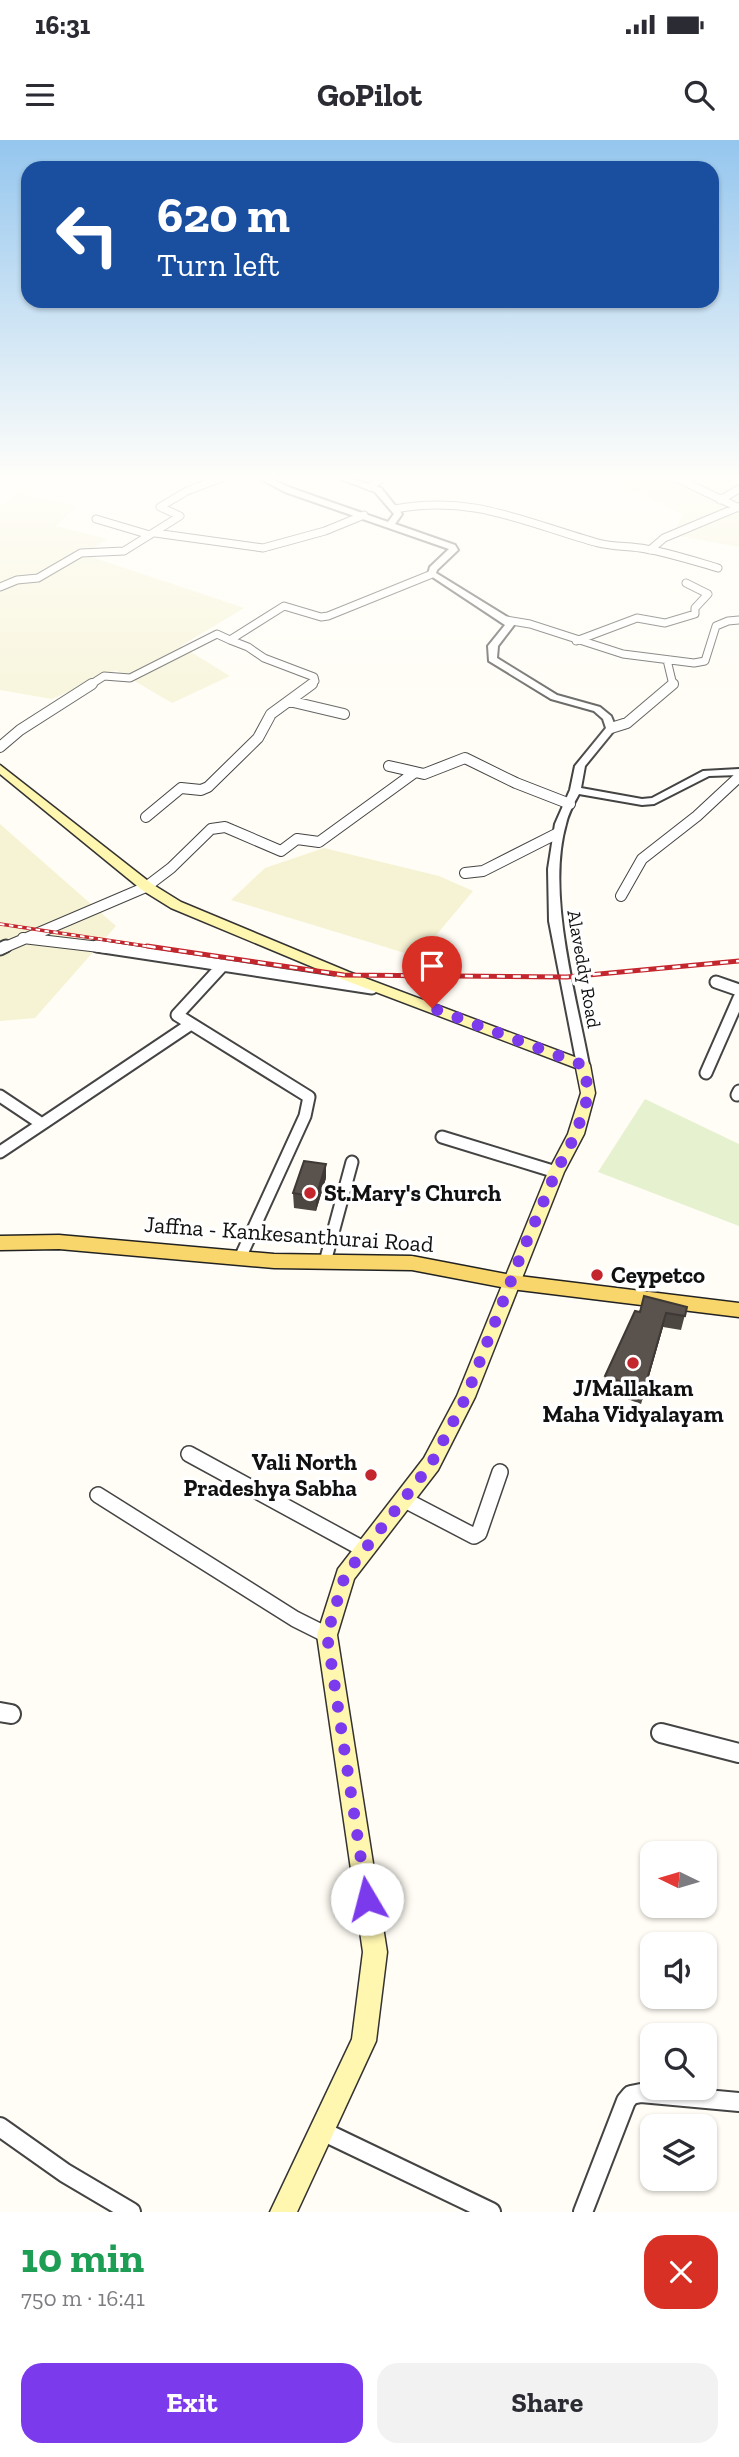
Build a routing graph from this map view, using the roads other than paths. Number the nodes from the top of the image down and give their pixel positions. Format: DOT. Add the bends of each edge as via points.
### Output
graph roads {
  1 [pos="47,573"];
  2 [pos="432,574"];
  3 [pos="685,583"];
  4 [pos="0,587"];
  5 [pos="506,620"];
  6 [pos="739,620"];
  7 [pos="230,640"];
  8 [pos="576,641"];
  9 [pos="667,660"];
  10 [pos="289,701"];
  11 [pos="344,714"];
  12 [pos="611,728"];
  13 [pos="0,747"];
  14 [pos="389,766"];
  15 [pos="0,768"];
  16 [pos="414,773"];
  17 [pos="739,774"];
  18 [pos="575,790"];
  19 [pos="570,804"];
  20 [pos="146,817"];
  21 [pos="558,833"];
  22 [pos="465,873"];
  23 [pos="147,887"];
  24 [pos="621,896"];
  25 [pos="19,938"];
  26 [pos="0,948"];
  27 [pos="223,965"];
  28 [pos="716,982"];
  29 [pos="382,989"];
  30 [pos="739,990"];
  31 [pos="739,998"];
  32 [pos="191,1024"];
  33 [pos="583,1065"];
  34 [pos="706,1073"];
  35 [pos="0,1096"];
  36 [pos="42,1124"];
  37 [pos="442,1137"];
  38 [pos="0,1152"];
  39 [pos="352,1162"];
  40 [pos="556,1172"];
  41 [pos="0,1243"];
  42 [pos="240,1258"];
  43 [pos="324,1262"];
  44 [pos="511,1282"];
  45 [pos="739,1310"];
  46 [pos="189,1454"];
  47 [pos="500,1472"];
  48 [pos="98,1495"];
  49 [pos="403,1499"];
  50 [pos="365,1550"];
  51 [pos="327,1635"];
  52 [pos="661,1733"];
  53 [pos="739,1753"];
  54 [pos="739,2102"];
  55 [pos="0,2127"];
  56 [pos="322,2131"];
  57 [pos="131,2212"];
  58 [pos="283,2212"];
  59 [pos="491,2212"];
  60 [pos="583,2212"];
  1 -- 4 [label="street"];
  2 -- 5 [label="street"];
  2 -- 7 [label="street" via="328,616 284,606"];
  3 -- 8 [label="street" via="708,594 695,614 665,623 637,618"];
  5 -- 8 [label="street"];
  5 -- 12 [label="street" via="510,625 493,646 492,659 554,697 597,709 608,718"];
  6 -- 9 [label="street" via="715,625 705,661"];
  7 -- 10 [label="street" via="314,677 309,687"];
  7 -- 13 [label="street" via="217,634 130,678 104,676"];
  8 -- 9 [label="street"];
  9 -- 12 [label="street" via="673,685 627,723"];
  10 -- 11 [label="street"];
  10 -- 20 [label="street" via="271,714 258,738 208,787 181,788"];
  12 -- 18 [label="street, Alaveddy Road" via="580,766"];
  14 -- 16 [label="street"];
  15 -- 23 [label="main road"];
  16 -- 19 [label="street" via="430,773 465,758"];
  16 -- 23 [label="street" via="319,842 297,839 281,851 225,827 211,829"];
  17 -- 18 [label="street" via="707,773 654,801"];
  17 -- 24 [label="street" via="697,816 642,859"];
  18 -- 19 [label="street, Alaveddy Road"];
  19 -- 21 [label="street, Alaveddy Road"];
  21 -- 22 [label="street" via="483,871"];
  21 -- 33 [label="street, Alaveddy Road" via="555,921"];
  23 -- 25 [label="street"];
  23 -- 29 [label="main road" via="176,905"];
  25 -- 26 [label="street"];
  25 -- 27 [label="street"];
  27 -- 29 [label="street"];
  27 -- 32 [label="street" via="178,1011 177,1016"];
  28 -- 30 [label="street"];
  29 -- 33 [label="main road"];
  31 -- 34 [label="street"];
  32 -- 36 [label="street"];
  32 -- 42 [label="street" via="309,1097"];
  33 -- 40 [label="main road" via="589,1093 576,1134"];
  35 -- 36 [label="street"];
  36 -- 38 [label="street"];
  37 -- 40 [label="street"];
  39 -- 43 [label="street"];
  40 -- 44 [label="main road"];
  41 -- 42 [label="main road, Jaffna - Kankesanthurai Road" via="59,1242"];
  42 -- 43 [label="main road, Jaffna - Kankesanthurai Road"];
  43 -- 44 [label="main road, Jaffna - Kankesanthurai Road" via="412,1263"];
  44 -- 45 [label="main road, Jaffna - Kankesanthurai Road"];
  44 -- 49 [label="main road" via="466,1397 431,1464"];
  46 -- 50 [label="street"];
  47 -- 49 [label="street" via="479,1533 474,1536"];
  48 -- 51 [label="street"];
  49 -- 50 [label="main road"];
  50 -- 51 [label="main road" via="345,1575"];
  51 -- 56 [label="main road" via="375,1952 364,2041"];
  52 -- 53 [label="street"];
  54 -- 60 [label="street" via="631,2095"];
  55 -- 57 [label="street"];
  56 -- 58 [label="main road"];
  56 -- 59 [label="street"];
}
